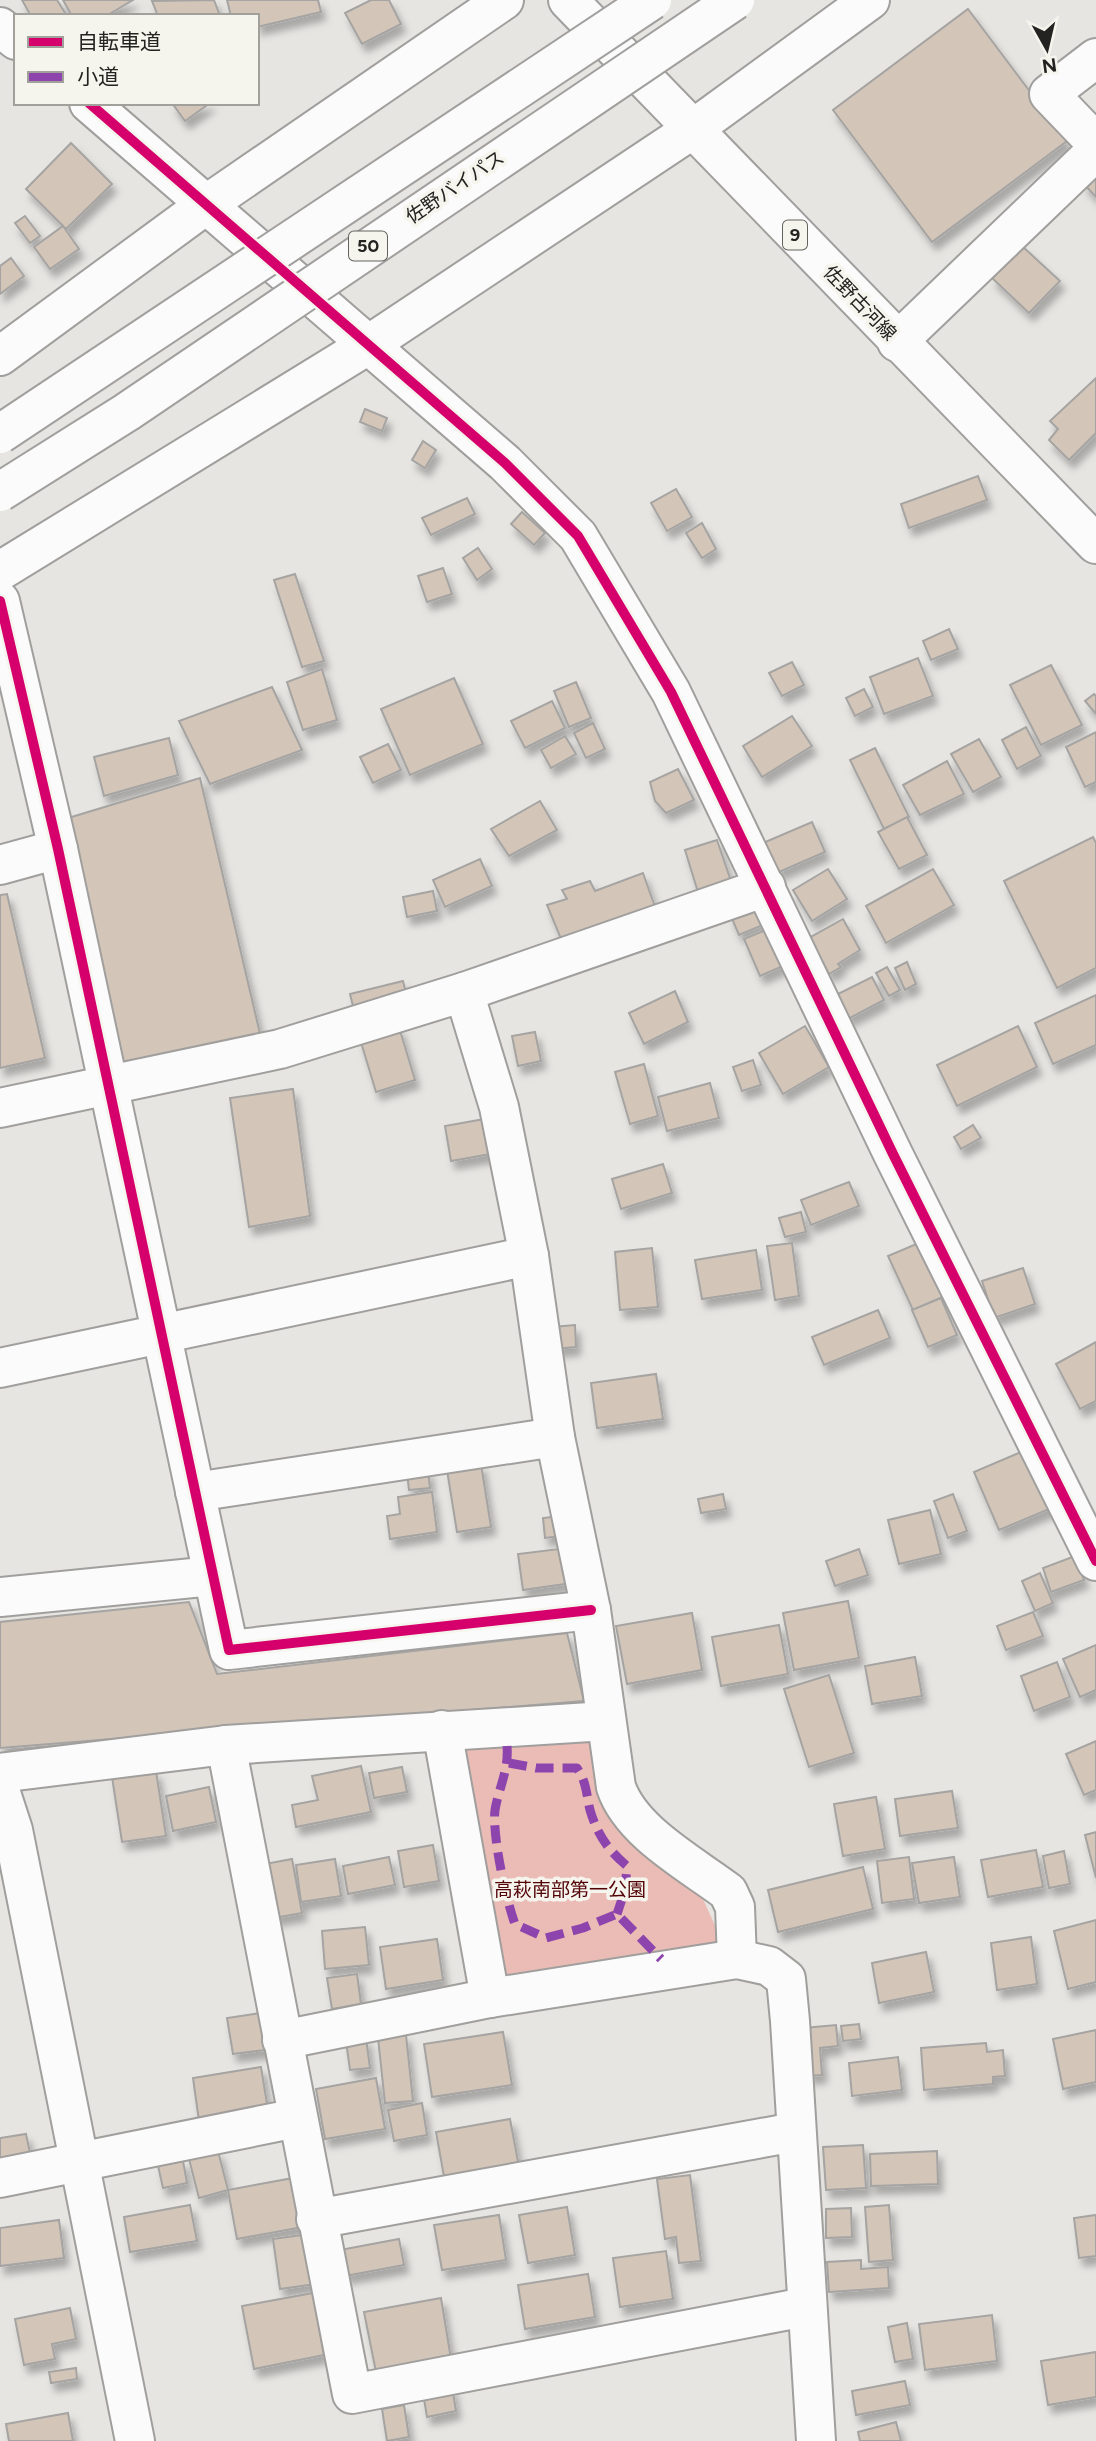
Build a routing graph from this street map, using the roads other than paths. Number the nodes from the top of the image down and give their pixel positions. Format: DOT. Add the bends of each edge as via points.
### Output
graph roads {
  1 [pos="504,0"];
  2 [pos="568,0"];
  3 [pos="652,0"];
  4 [pos="735,0"];
  5 [pos="870,0"];
  6 [pos="0,27"];
  7 [pos="14,38"];
  8 [pos="1096,58"];
  9 [pos="91,105"];
  10 [pos="693,129"];
  11 [pos="1096,143"];
  12 [pos="1096,151"];
  13 [pos="207,204"];
  14 [pos="897,342"];
  15 [pos="368,345"];
  16 [pos="0,356"];
  17 [pos="0,434"];
  18 [pos="0,492"];
  19 [pos="1096,544"];
  20 [pos="0,571"];
  21 [pos="0,601"];
  22 [pos="58,849"];
  23 [pos="0,865"];
  24 [pos="766,887"];
  25 [pos="464,992"];
  26 [pos="109,1085"];
  27 [pos="0,1108"];
  28 [pos="529,1256"];
  29 [pos="160,1334"];
  30 [pos="0,1368"];
  31 [pos="555,1437"];
  32 [pos="195,1492"];
  33 [pos="1096,1561"];
  34 [pos="213,1576"];
  35 [pos="0,1597"];
  36 [pos="591,1610"];
  37 [pos="606,1721"];
  38 [pos="442,1730"];
  39 [pos="226,1745"];
  40 [pos="0,1773"];
  41 [pos="0,1790"];
  42 [pos="737,1959"];
  43 [pos="490,1998"];
  44 [pos="282,2040"];
  45 [pos="297,2118"];
  46 [pos="795,2132"];
  47 [pos="80,2164"];
  48 [pos="0,2178"];
  49 [pos="316,2219"];
  50 [pos="805,2307"];
  51 [pos="135,2441"];
  52 [pos="816,2441"];
  1 -- 13 [label="main road"];
  2 -- 10 [label="main road, 佐野古河線 / 9"];
  3 -- 17 [label="main road, 50, bridge"];
  4 -- 18 [label="main road, 佐野バイパス / 50, bridge" via="127,412"];
  5 -- 10 [label="main road"];
  6 -- 7 [label="main road"];
  8 -- 11 [label="main road" via="1049,94"];
  9 -- 13 [label="main road"];
  10 -- 14 [label="main road, 佐野古河線 / 9"];
  10 -- 15 [label="main road"];
  12 -- 14 [label="main road"];
  13 -- 15 [label="main road"];
  13 -- 16 [label="main road"];
  14 -- 19 [label="main road, 佐野古河線 / 9"];
  15 -- 20 [label="main road"];
  15 -- 24 [label="main road" via="505,463 578,536 671,692"];
  21 -- 22 [label="main road"];
  22 -- 23 [label="main road"];
  22 -- 26 [label="main road"];
  24 -- 25 [label="main road"];
  24 -- 33 [label="main road"];
  25 -- 26 [label="main road" via="280,1049"];
  25 -- 28 [label="main road" via="499,1107"];
  26 -- 27 [label="main road"];
  26 -- 29 [label="main road"];
  28 -- 29 [label="main road"];
  28 -- 31 [label="main road"];
  29 -- 30 [label="main road"];
  29 -- 32 [label="main road"];
  31 -- 32 [label="main road"];
  31 -- 36 [label="main road"];
  32 -- 34 [label="main road"];
  34 -- 35 [label="main road"];
  34 -- 36 [label="main road" via="229,1650"];
  36 -- 37 [label="main road"];
  37 -- 38 [label="main road"];
  37 -- 42 [label="main road" via="622,1806 636,1823 728,1892 735,1907"];
  38 -- 39 [label="main road"];
  38 -- 43 [label="main road"];
  39 -- 40 [label="main road"];
  39 -- 44 [label="main road"];
  41 -- 47 [label="main road" via="13,1830"];
  42 -- 43 [label="main road"];
  42 -- 46 [label="main road" via="769,1966 786,1979"];
  43 -- 44 [label="main road"];
  44 -- 45 [label="main road"];
  45 -- 47 [label="main road"];
  45 -- 49 [label="main road"];
  46 -- 49 [label="main road"];
  46 -- 50 [label="main road"];
  47 -- 48 [label="main road"];
  47 -- 51 [label="main road"];
  49 -- 50 [label="main road" via="352,2394"];
  50 -- 52 [label="main road"];
}
